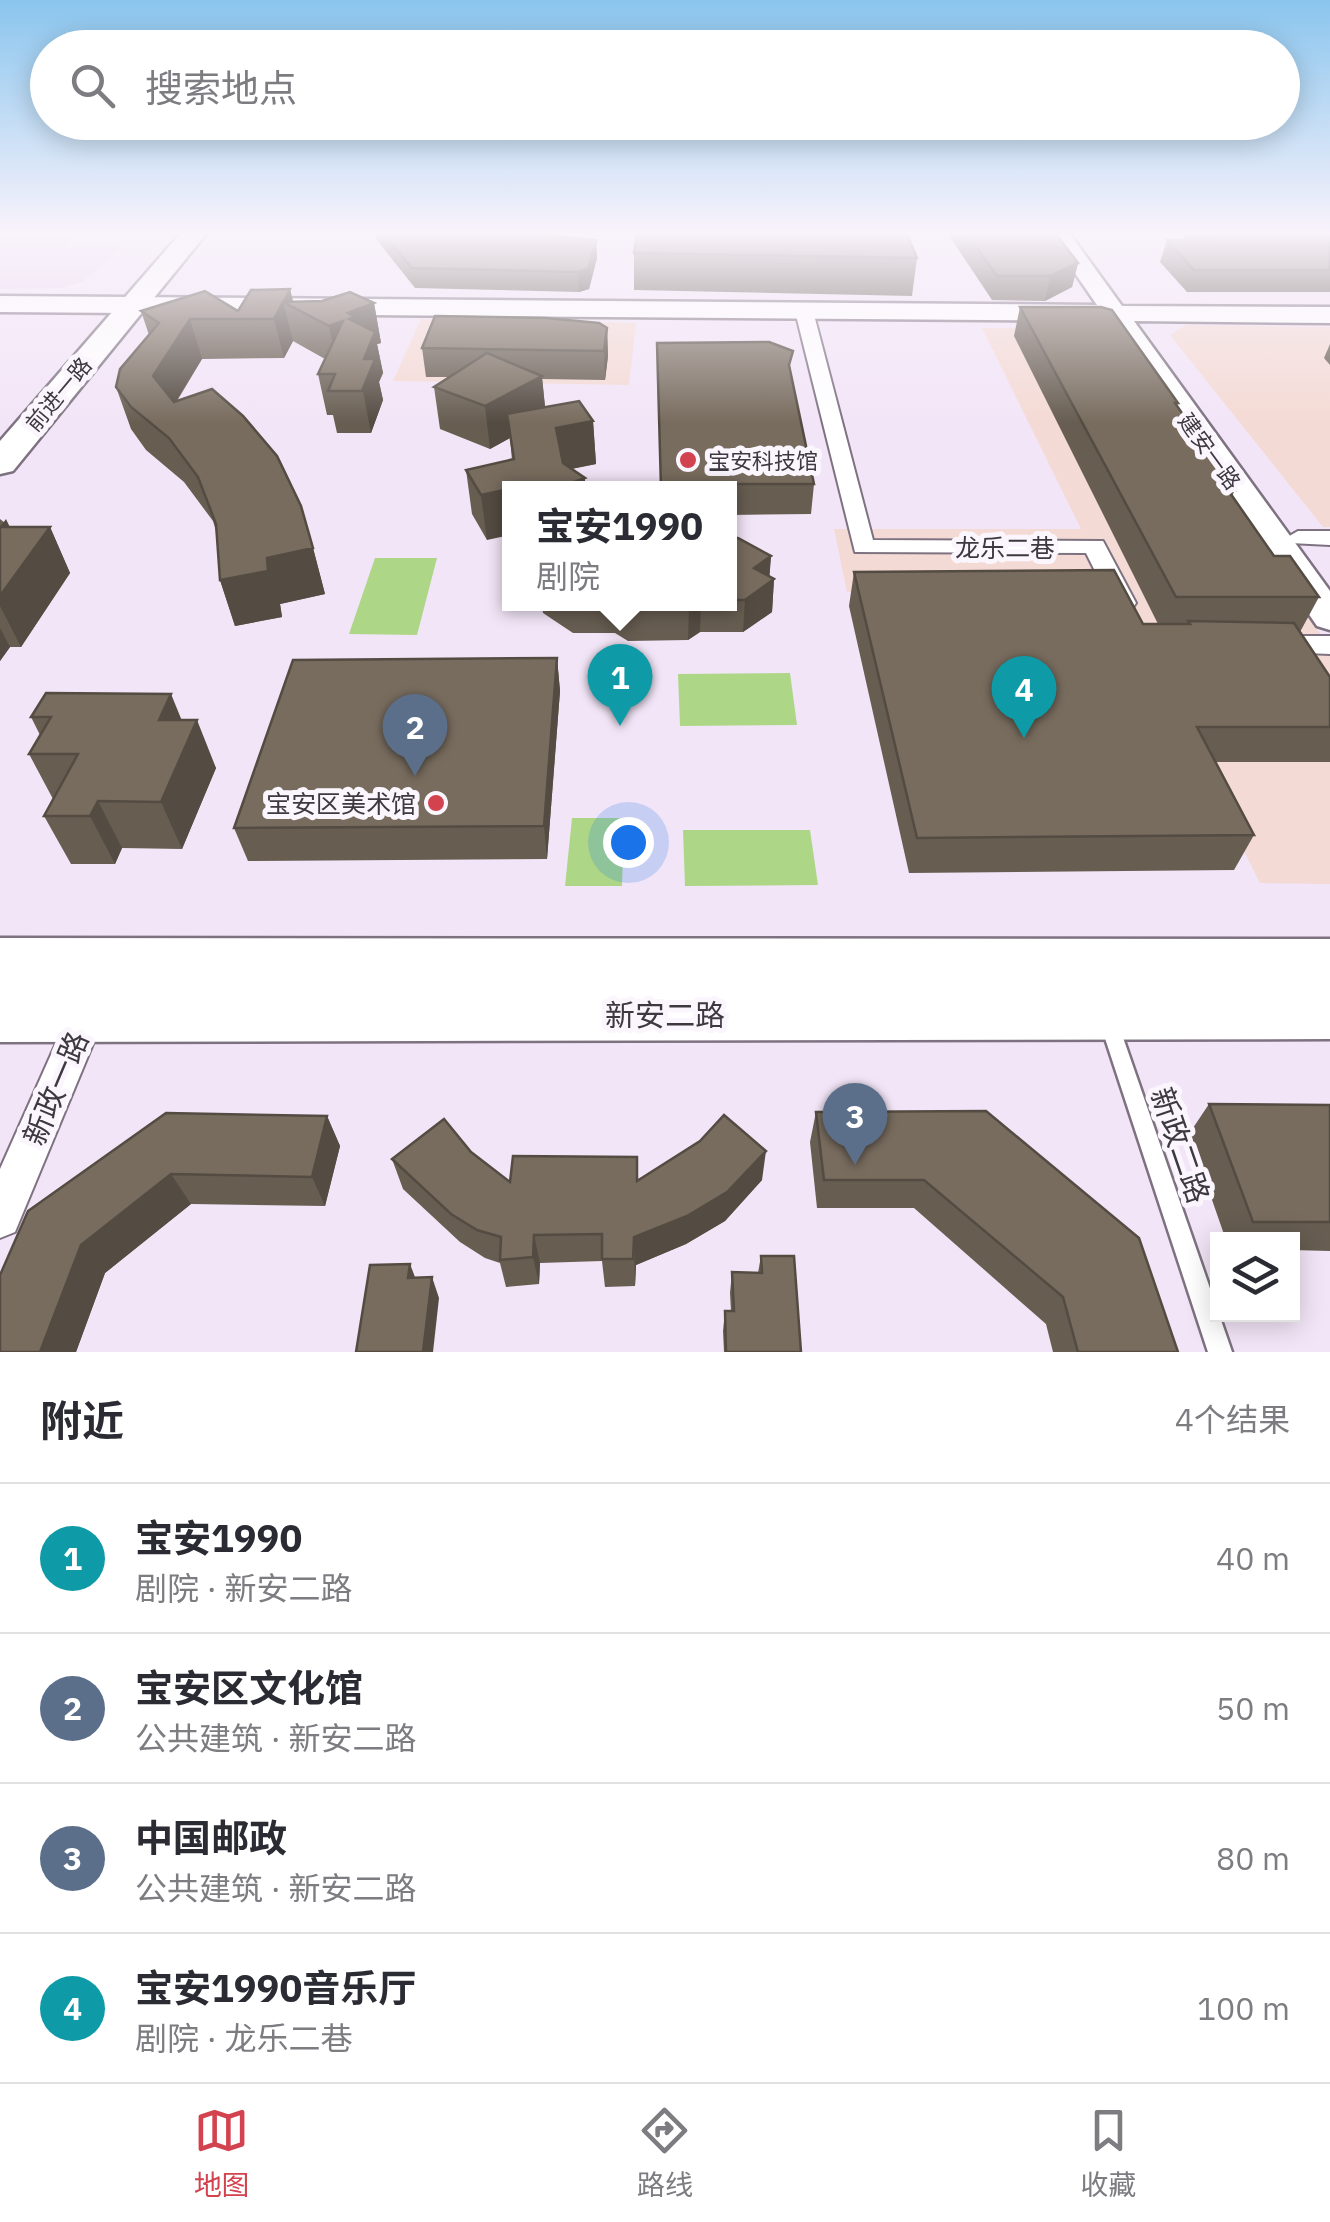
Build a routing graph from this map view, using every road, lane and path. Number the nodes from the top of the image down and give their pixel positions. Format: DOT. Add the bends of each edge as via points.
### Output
graph roads {
  1 [pos="107,297"];
  2 [pos="140,297"];
  3 [pos="1109,297"];
  4 [pos="1113,297"];
  5 [pos="0,304"];
  6 [pos="100,305"];
  7 [pos="133,305"];
  8 [pos="804,311"];
  9 [pos="1123,314"];
  10 [pos="1330,315"];
  11 [pos="0,416"];
  12 [pos="0,462"];
  13 [pos="1298,538"];
  14 [pos="1330,538"];
  15 [pos="1330,581"];
  16 [pos="1330,618"];
  17 [pos="1136,628"];
  18 [pos="1237,645"];
  19 [pos="1330,645"];
  20 [pos="0,963"];
  21 [pos="1330,964"];
  22 [pos="1330,1012"];
  23 [pos="1105,1013"];
  24 [pos="87,1015"];
  25 [pos="0,1016"];
  26 [pos="0,1217"];
  27 [pos="1220,1352"];
  1 -- 6 [label="main road, 前进一路"];
  2 -- 7 [label="main road, 前进一路"];
  3 -- 9 [label="main road, 建安一路"];
  4 -- 9 [label="main road, 建安一路"];
  5 -- 6 [label="main road"];
  6 -- 7 [label="main road"];
  6 -- 11 [label="main road, 前进一路"];
  7 -- 8 [label="main road"];
  7 -- 12 [label="main road, 前进一路"];
  8 -- 9 [label="main road"];
  8 -- 17 [label="street, 龙乐二巷" via="863,547 1095,546"];
  9 -- 10 [label="main road"];
  9 -- 13 [label="main road, 建安一路"];
  9 -- 16 [label="main road, 建安一路"];
  13 -- 14 [label="street"];
  13 -- 15 [label="main road, 建安一路"];
  18 -- 19 [label="street"];
  20 -- 21 [label="main road, 新安二路"];
  22 -- 23 [label="main road, 新安二路"];
  23 -- 24 [label="main road, 新安二路"];
  23 -- 27 [label="lane, 新政二路"];
  24 -- 25 [label="main road, 新安二路"];
  24 -- 26 [label="street, 新政一路"];
}
